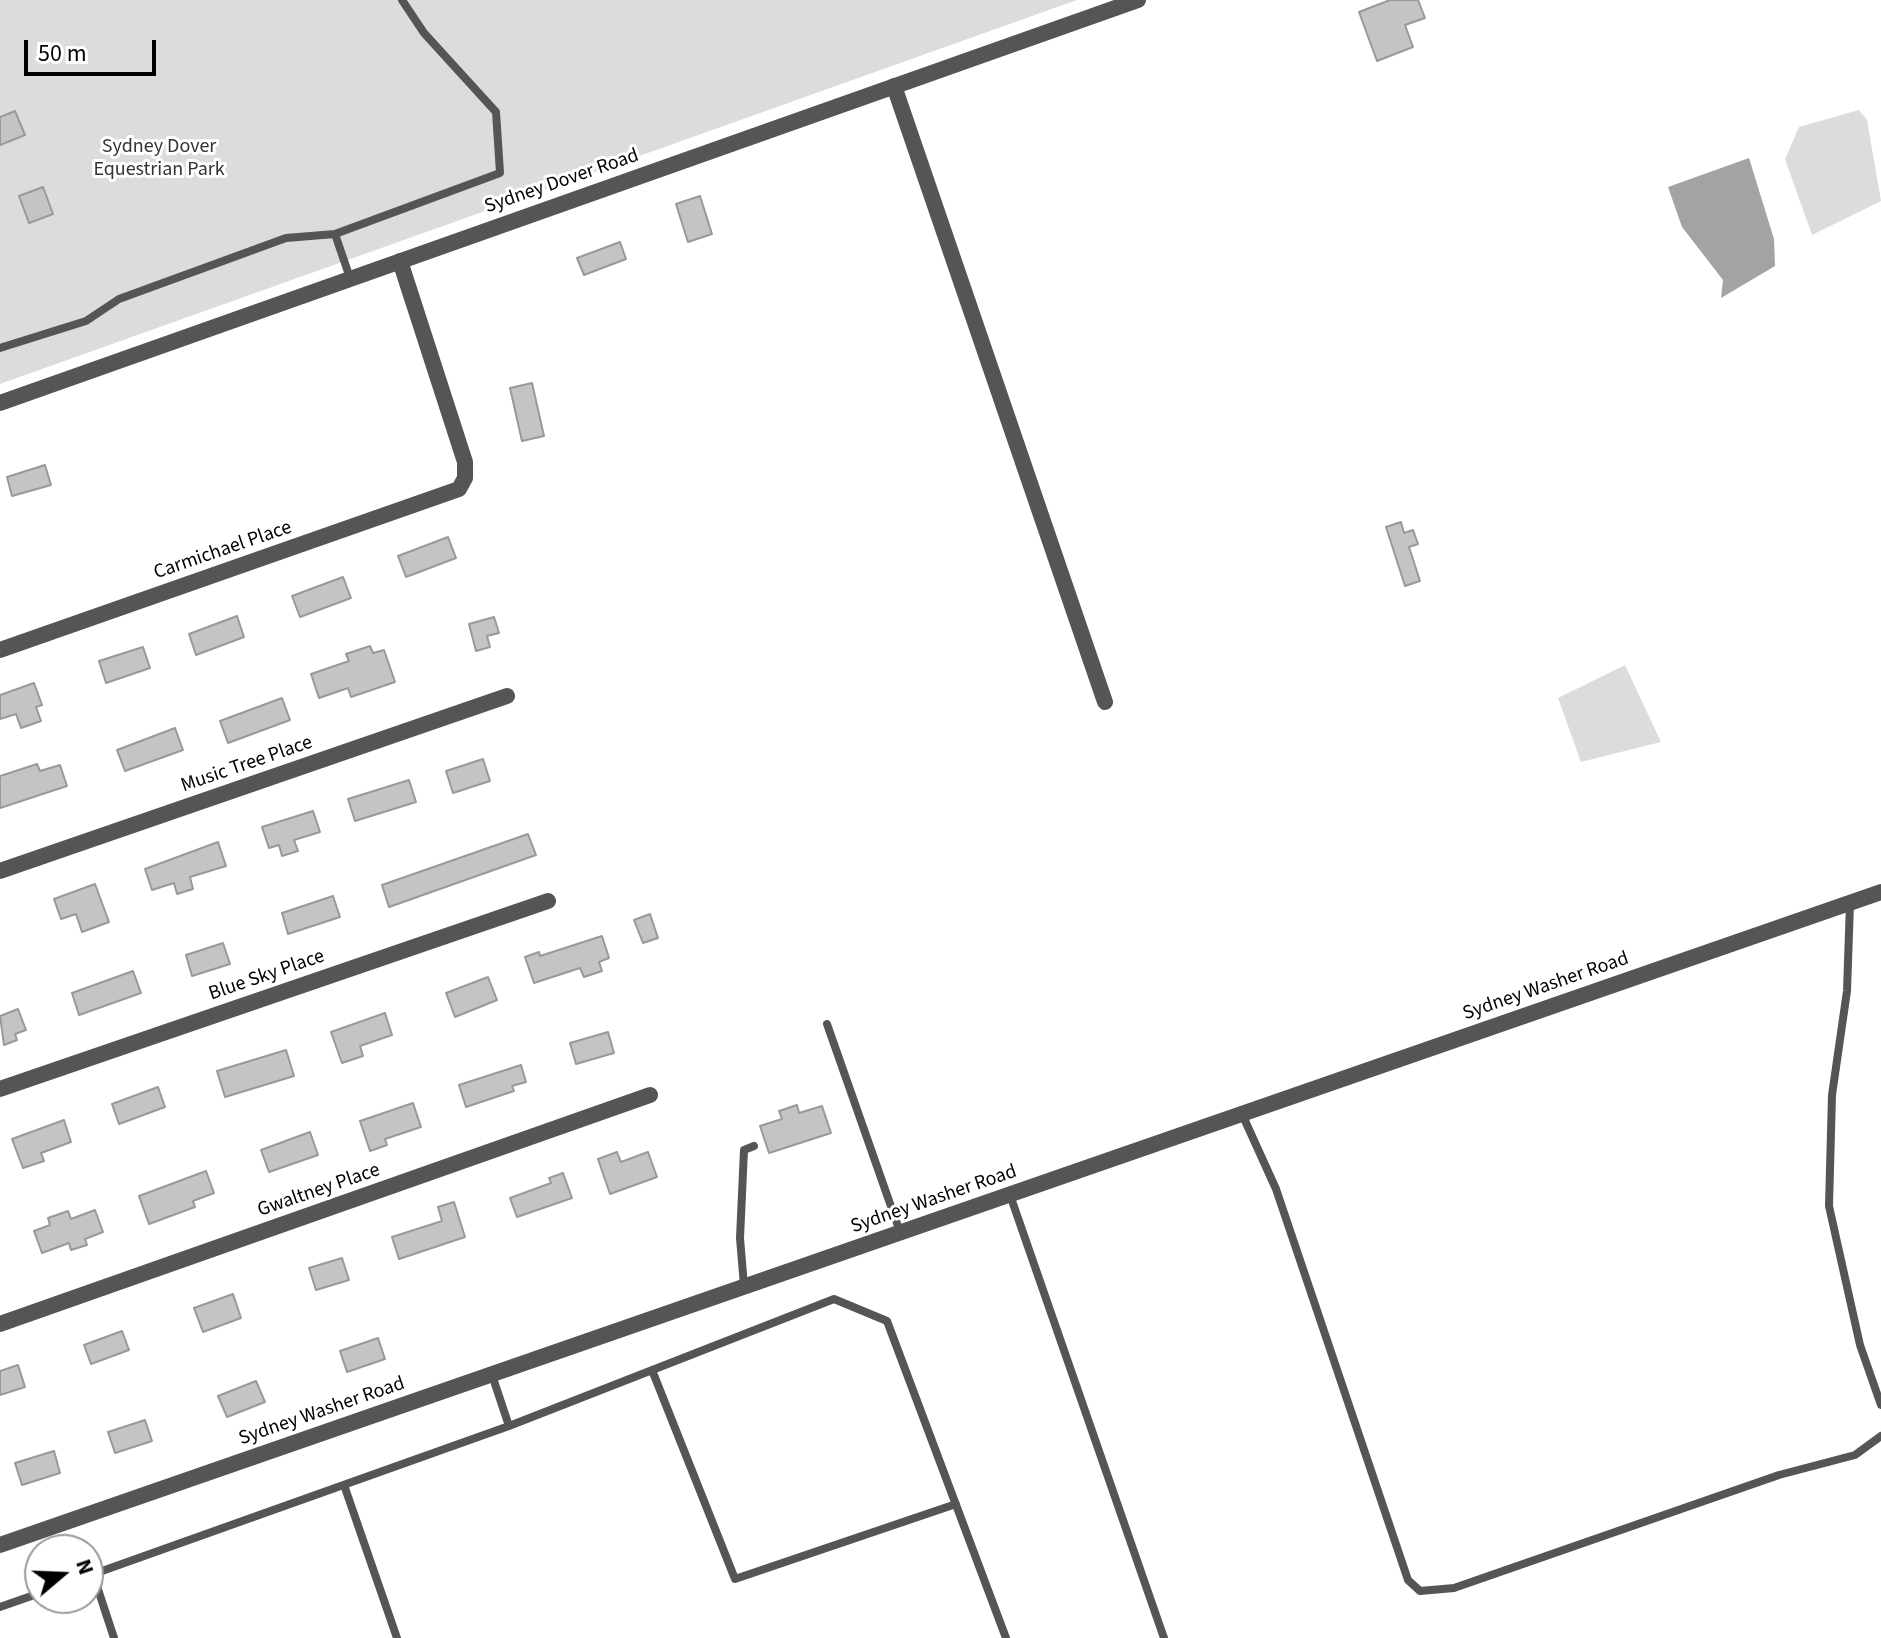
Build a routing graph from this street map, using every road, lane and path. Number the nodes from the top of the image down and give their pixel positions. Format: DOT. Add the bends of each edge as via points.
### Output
graph roads {
  1 [pos="402,0"];
  2 [pos="1135,1"];
  3 [pos="894,86"];
  4 [pos="335,234"];
  5 [pos="400,261"];
  6 [pos="350,278"];
  7 [pos="0,348"];
  8 [pos="0,403"];
  9 [pos="0,650"];
  10 [pos="507,696"];
  11 [pos="1105,702"];
  12 [pos="0,871"];
  13 [pos="1881,892"];
  14 [pos="548,901"];
  15 [pos="1850,903"];
  16 [pos="827,1024"];
  17 [pos="0,1089"];
  18 [pos="650,1095"];
  19 [pos="1242,1114"];
  20 [pos="754,1146"];
  21 [pos="1010,1195"];
  22 [pos="900,1233"];
  23 [pos="744,1287"];
  24 [pos="0,1324"];
  25 [pos="652,1370"];
  26 [pos="492,1375"];
  27 [pos="1880,1402"];
  28 [pos="509,1426"];
  29 [pos="1881,1436"];
  30 [pos="344,1485"];
  31 [pos="956,1504"];
  32 [pos="0,1545"];
  33 [pos="104,1570"];
  34 [pos="24,1599"];
  35 [pos="0,1607"];
  36 [pos="104,1612"];
  37 [pos="114,1638"];
  38 [pos="397,1638"];
  39 [pos="1006,1638"];
  40 [pos="1164,1638"];
  1 -- 4 [label="lane" via="424,33 496,112 500,173"];
  2 -- 3 [label="street, Sydney Dover Road"];
  3 -- 5 [label="street, Sydney Dover Road"];
  3 -- 11 [label="street"];
  4 -- 6 [label="lane"];
  4 -- 7 [label="lane" via="286,238 119,299 86,321"];
  5 -- 6 [label="street, Sydney Dover Road"];
  5 -- 9 [label="street, Carmichael Place" via="465,462 459,489"];
  6 -- 8 [label="street, Sydney Dover Road"];
  10 -- 12 [label="street, Music Tree Place"];
  13 -- 15 [label="street, Sydney Washer Road"];
  14 -- 17 [label="street, Blue Sky Place"];
  15 -- 19 [label="street, Sydney Washer Road"];
  15 -- 27 [label="lane" via="1847,991 1832,1095 1829,1206 1860,1345"];
  16 -- 22 [label="lane"];
  18 -- 24 [label="street, Gwaltney Place"];
  19 -- 21 [label="street, Sydney Washer Road"];
  19 -- 29 [label="lane" via="1276,1189 1408,1580 1420,1591 1454,1588 1779,1475 1855,1455"];
  20 -- 23 [label="lane" via="744,1150"];
  21 -- 22 [label="street, Sydney Washer Road"];
  21 -- 40 [label="lane"];
  22 -- 23 [label="street, Sydney Washer Road"];
  23 -- 26 [label="street, Sydney Washer Road"];
  25 -- 28 [label="lane"];
  25 -- 31 [label="lane" via="834,1299 887,1321"];
  25 -- 31 [label="lane" via="735,1579"];
  26 -- 28 [label="lane"];
  26 -- 32 [label="street, Sydney Washer Road"];
  28 -- 30 [label="lane"];
  30 -- 33 [label="lane"];
  30 -- 38 [label="lane"];
  31 -- 39 [label="lane"];
  34 -- 35 [label="lane"];
  36 -- 37 [label="lane"];
}
